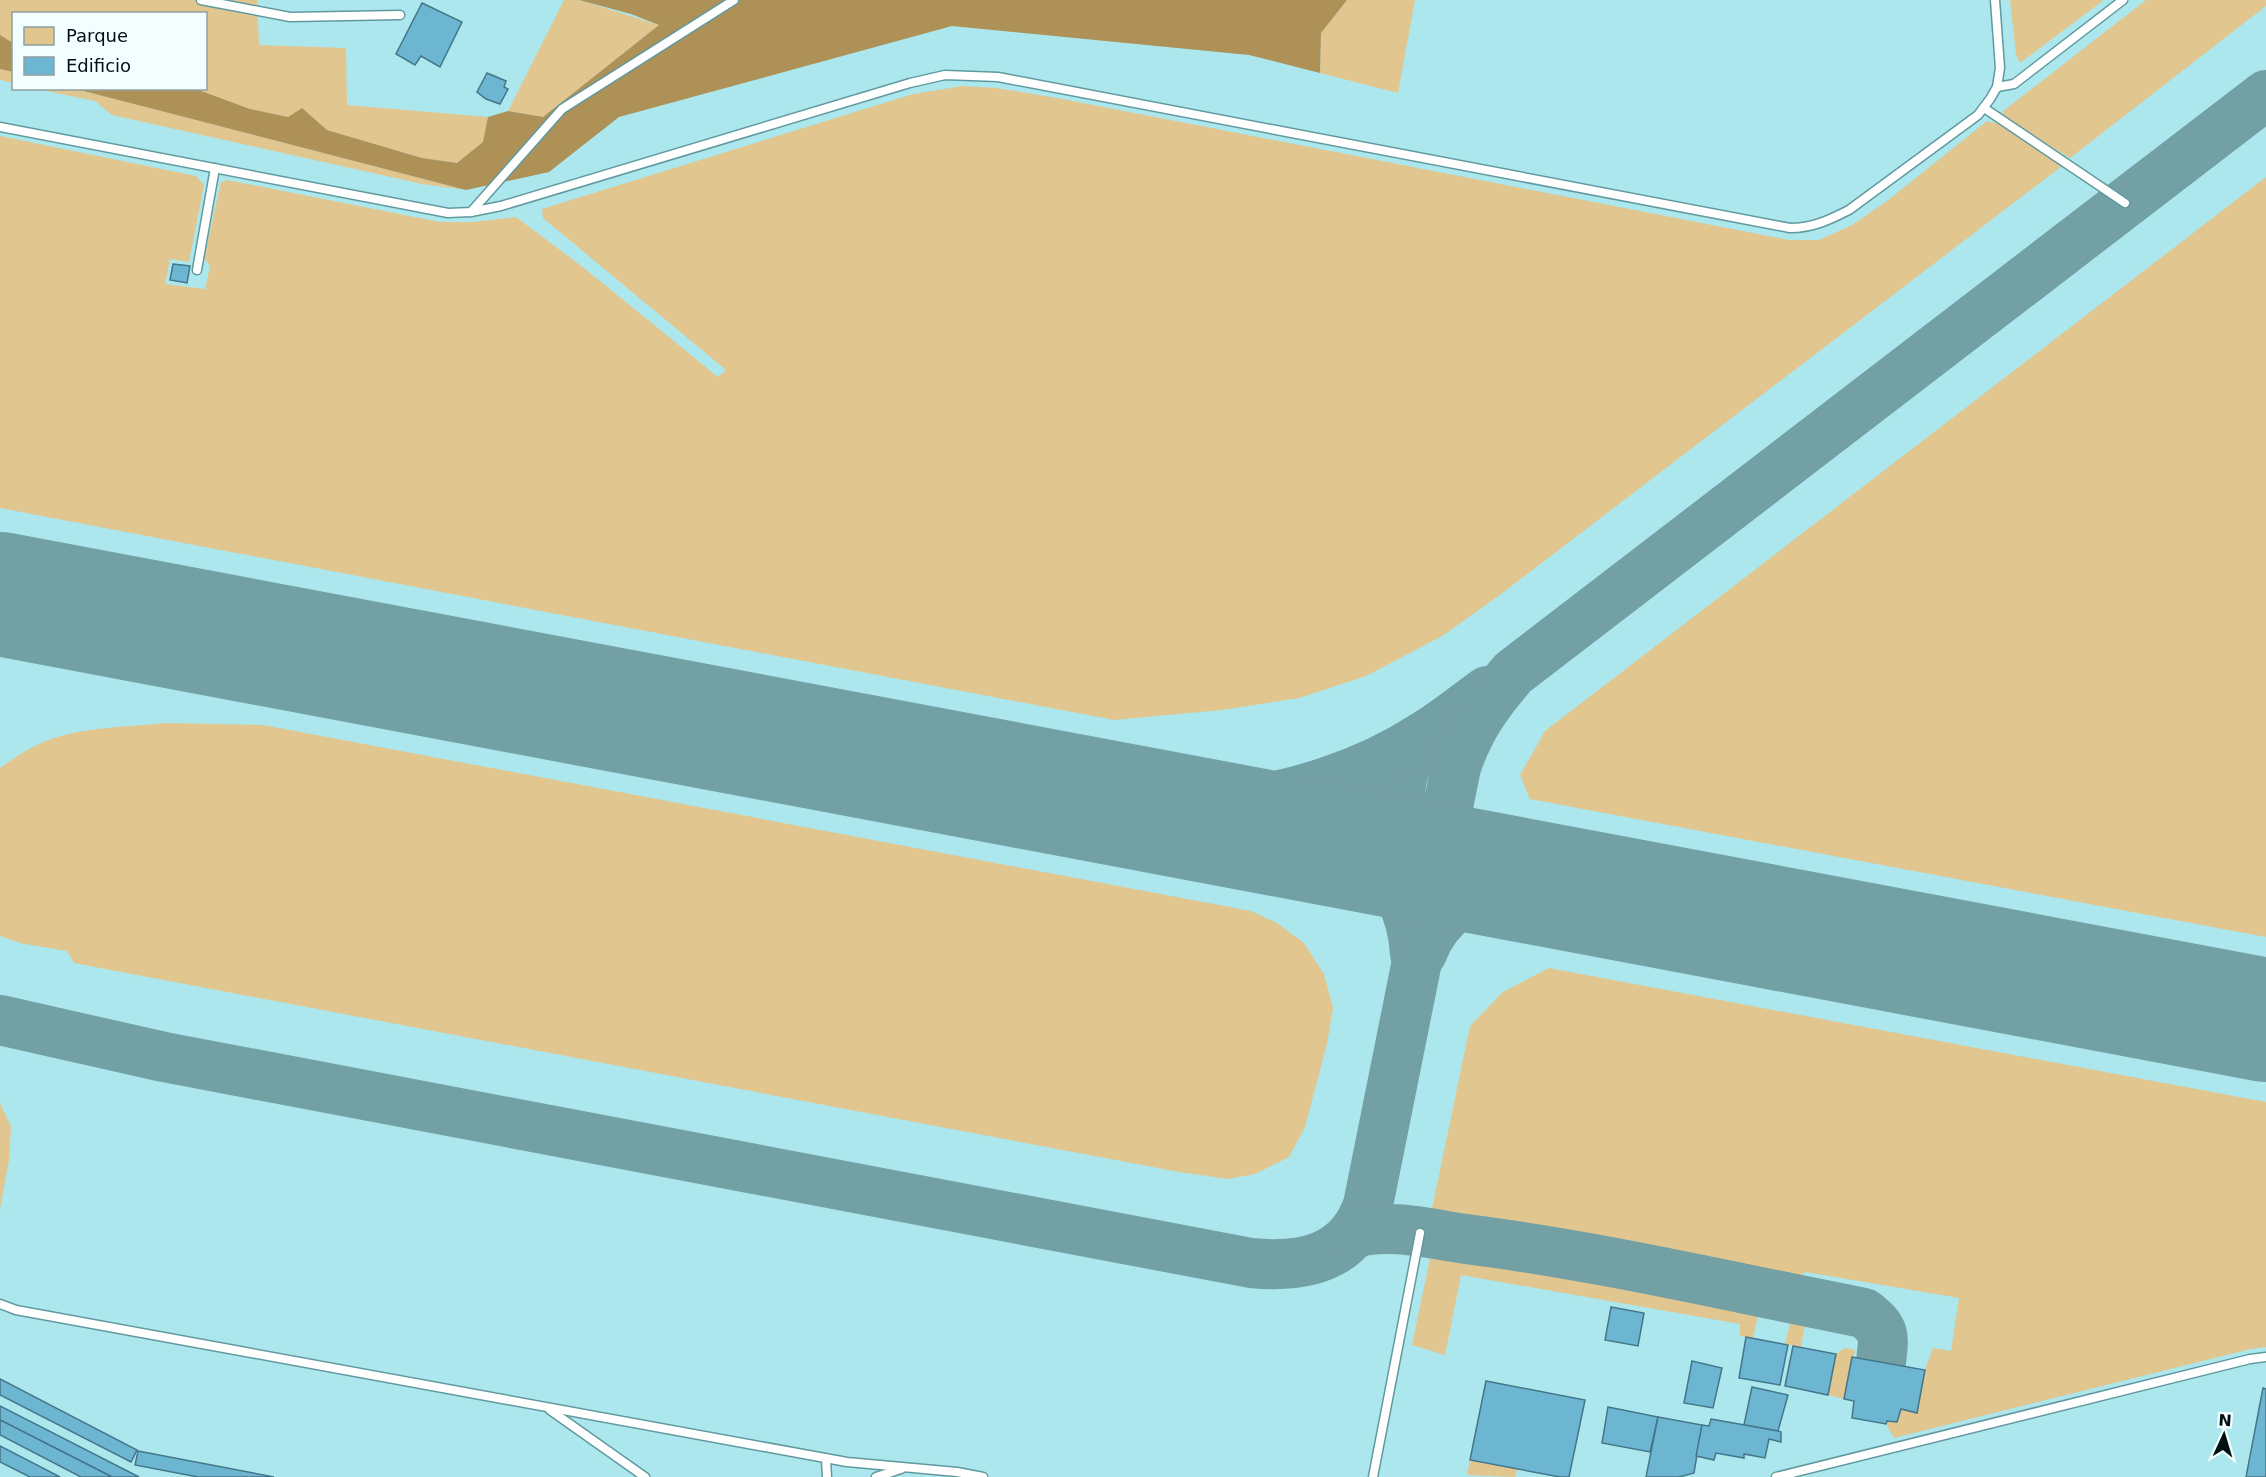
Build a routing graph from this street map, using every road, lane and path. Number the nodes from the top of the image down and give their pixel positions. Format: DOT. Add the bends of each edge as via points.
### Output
graph roads {
  1 [pos="201,0"];
  2 [pos="734,0"];
  3 [pos="1995,0"];
  4 [pos="2123,0"];
  5 [pos="400,15"];
  6 [pos="1997,87"];
  7 [pos="1984,108"];
  8 [pos="0,127"];
  9 [pos="215,168"];
  10 [pos="2125,203"];
  11 [pos="471,212"];
  12 [pos="197,270"];
  13 [pos="1420,1233"];
  14 [pos="0,1304"];
  15 [pos="2266,1357"];
  16 [pos="547,1408"];
  17 [pos="826,1459"];
  18 [pos="905,1467"];
  19 [pos="645,1477"];
  20 [pos="827,1477"];
  21 [pos="876,1477"];
  22 [pos="983,1477"];
  23 [pos="1372,1477"];
  24 [pos="1776,1477"];
  1 -- 5 [label="lane" via="290,17"];
  2 -- 11 [label="lane" via="562,109"];
  3 -- 6 [label="lane" via="2000,68"];
  4 -- 6 [label="lane" via="2013,84"];
  6 -- 7 [label="lane"];
  7 -- 10 [label="lane"];
  7 -- 11 [label="lane" via="1849,210 1807,228 1790,228 998,77 969,75 945,75 910,83"];
  8 -- 9 [label="lane"];
  9 -- 11 [label="lane" via="448,213"];
  9 -- 12 [label="lane"];
  13 -- 23 [label="lane"];
  14 -- 16 [label="lane"];
  15 -- 24 [label="lane"];
  16 -- 17 [label="lane"];
  16 -- 19 [label="lane"];
  17 -- 18 [label="lane"];
  17 -- 20 [label="lane"];
  18 -- 21 [label="lane"];
  18 -- 22 [label="lane"];
}
